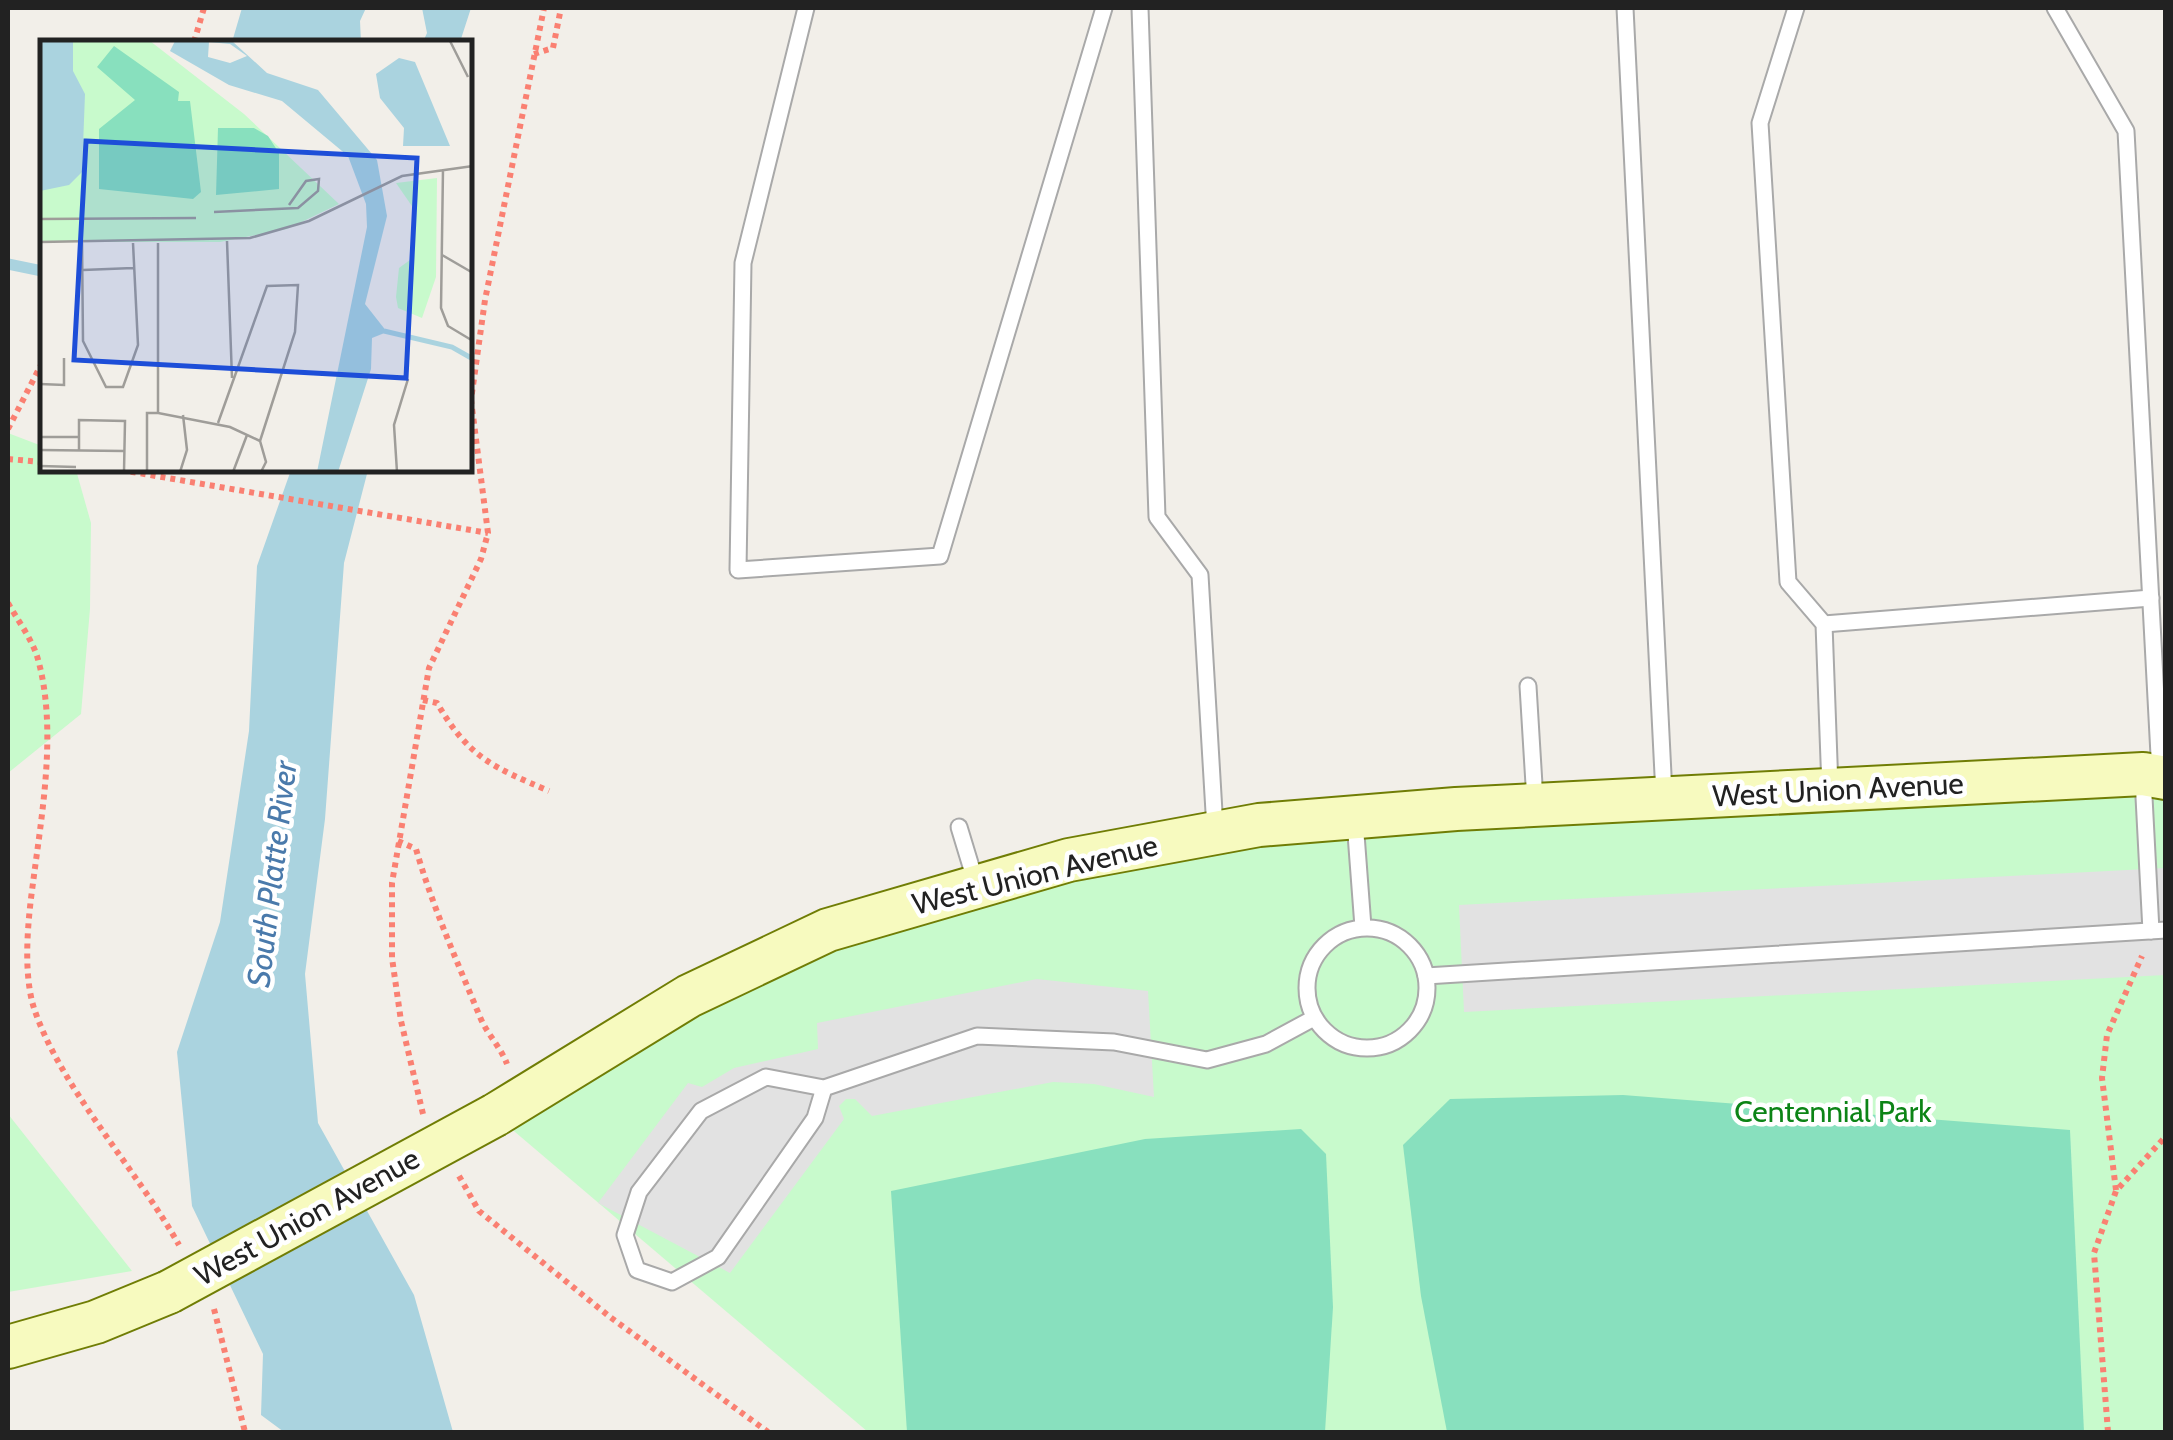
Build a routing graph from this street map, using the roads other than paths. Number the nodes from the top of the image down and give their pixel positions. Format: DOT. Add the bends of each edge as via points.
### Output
graph roads {
  1 [pos="806,8"];
  2 [pos="1104,8"];
  3 [pos="1140,8"];
  4 [pos="1625,8"];
  5 [pos="1796,8"];
  6 [pos="2055,8"];
  7 [pos="2151,598"];
  8 [pos="1824,624"];
  9 [pos="1528,686"];
  10 [pos="2156,777"];
  11 [pos="1830,790"];
  12 [pos="1664,799"];
  13 [pos="1535,805"];
  14 [pos="1355,817"];
  15 [pos="958,827"];
  16 [pos="1216,832"];
  17 [pos="977,887"];
  18 [pos="1363,928"];
  19 [pos="2158,930"];
  20 [pos="1426,976"];
  21 [pos="1314,1018"];
  22 [pos="824,1088"];
  23 [pos="8,1346"];
  1 -- 2 [label="lane" via="743,263 738,570 940,556"];
  3 -- 16 [label="lane" via="1157,518 1200,575"];
  4 -- 12 [label="lane"];
  5 -- 8 [label="lane" via="1760,123 1788,582"];
  6 -- 7 [label="lane" via="2126,131"];
  7 -- 8 [label="lane"];
  7 -- 10 [label="lane"];
  8 -- 11 [label="lane"];
  9 -- 13 [label="lane"];
  10 -- 11 [label="street, West Union Avenue"];
  10 -- 19 [label="lane"];
  11 -- 12 [label="street, West Union Avenue"];
  12 -- 13 [label="street, West Union Avenue"];
  13 -- 14 [label="street, West Union Avenue"];
  14 -- 16 [label="street, West Union Avenue"];
  14 -- 18 [label="lane"];
  15 -- 17 [label="lane"];
  16 -- 17 [label="street, West Union Avenue" via="1069,860"];
  17 -- 23 [label="street, West Union Avenue, bridge" via="828,930 689,996 495,1115 177,1274 96,1322"];
  18 -- 20 [label="lane" via="1404,940"];
  18 -- 21 [label="lane" via="1339,934 1308,971 1306,995"];
  19 -- 20 [label="lane"];
  20 -- 21 [label="lane" via="1426,1001 1398,1040 1352,1047"];
  21 -- 22 [label="lane" via="1266,1044 1207,1060 1114,1042 977,1036"];
  22 -- 22 [label="lane" via="766,1076 701,1111 639,1192 625,1234 637,1270 672,1282 718,1257 815,1118"];
}
